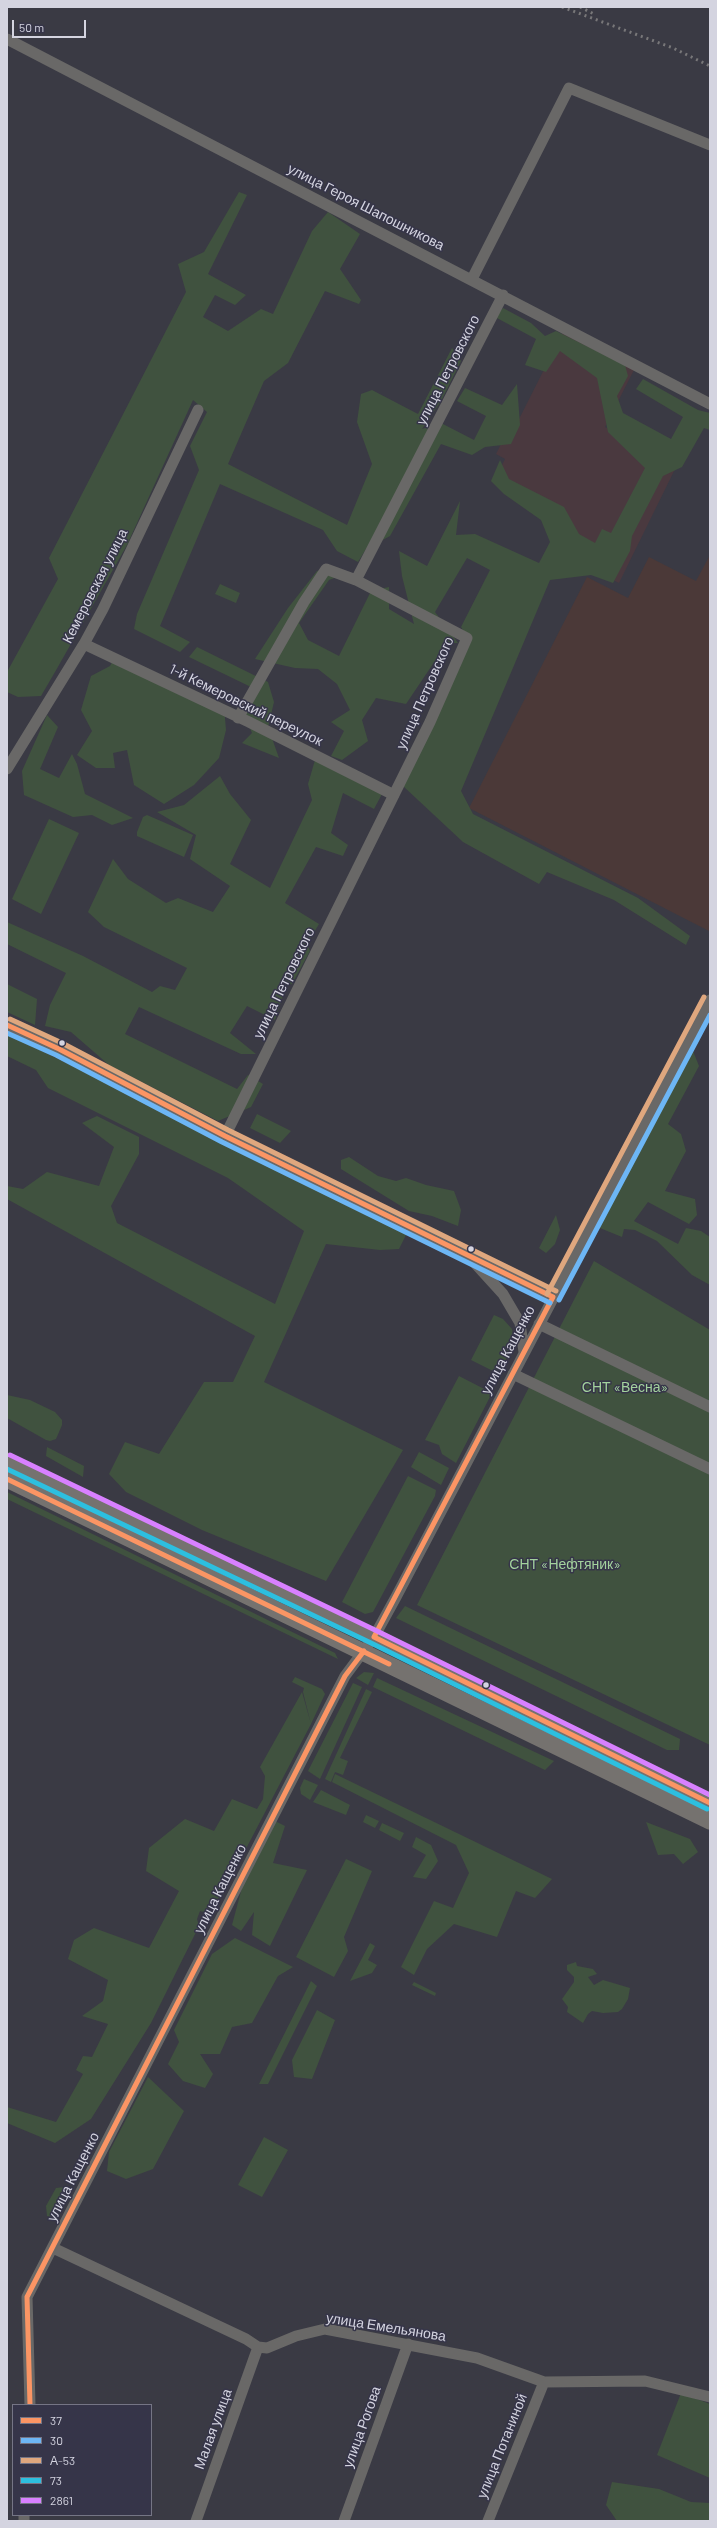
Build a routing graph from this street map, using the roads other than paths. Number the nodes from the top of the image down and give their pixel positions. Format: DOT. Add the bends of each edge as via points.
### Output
graph roads {
  1 [pos="7,39"];
  2 [pos="710,145"];
  3 [pos="472,279"];
  4 [pos="503,295"];
  5 [pos="710,404"];
  6 [pos="198,410"];
  7 [pos="356,580"];
  8 [pos="84,644"];
  9 [pos="238,718"];
  10 [pos="7,769"];
  11 [pos="394,795"];
  12 [pos="710,1000"];
  13 [pos="7,1025"];
  14 [pos="225,1136"];
  15 [pos="469,1256"];
  16 [pos="553,1297"];
  17 [pos="539,1324"];
  18 [pos="524,1352"];
  19 [pos="513,1374"];
  20 [pos="710,1407"];
  21 [pos="7,1461"];
  22 [pos="710,1469"];
  23 [pos="7,1479"];
  24 [pos="374,1637"];
  25 [pos="364,1651"];
  26 [pos="710,1804"];
  27 [pos="710,1821"];
  28 [pos="53,2248"];
  29 [pos="408,2344"];
  30 [pos="258,2347"];
  31 [pos="544,2382"];
  32 [pos="710,2397"];
  33 [pos="30,2404"];
  34 [pos="196,2521"];
  35 [pos="344,2521"];
  36 [pos="488,2521"];
  1 -- 3 [label="street, улица Героя Шапошникова"];
  2 -- 3 [label="street" via="569,88"];
  3 -- 4 [label="street, улица Героя Шапошникова"];
  4 -- 5 [label="street, улица Героя Шапошникова"];
  4 -- 7 [label="street, улица Петровского"];
  6 -- 8 [label="street, Кемеровская улица" via="154,498 125,565"];
  7 -- 9 [label="street" via="326,569 304,602"];
  7 -- 11 [label="street, улица Петровского" via="467,638"];
  8 -- 9 [label="street, 1-й Кемеровский переулок"];
  8 -- 10 [label="street, Кемеровская улица"];
  9 -- 11 [label="street, 1-й Кемеровский переулок"];
  11 -- 14 [label="street, улица Петровского"];
  12 -- 16 [label="street, улица Кащенко"];
  13 -- 14 [label="street"];
  14 -- 15 [label="street"];
  15 -- 16 [label="street"];
  15 -- 18 [label="street" via="502,1294 520,1322"];
  16 -- 17 [label="street, улица Кащенко"];
  17 -- 18 [label="street, улица Кащенко"];
  17 -- 20 [label="street"];
  18 -- 19 [label="street, улица Кащенко"];
  19 -- 22 [label="street"];
  19 -- 24 [label="street, улица Кащенко"];
  21 -- 24 [label="main road"];
  23 -- 25 [label="main road"];
  24 -- 25 [label="street, улица Кащенко"];
  24 -- 26 [label="main road"];
  25 -- 27 [label="main road"];
  25 -- 28 [label="street, улица Кащенко" via="345,1676"];
  28 -- 30 [label="street"];
  28 -- 33 [label="street, улица Кащенко" via="27,2297"];
  29 -- 30 [label="street, улица Емельянова" via="325,2329 296,2336 267,2348"];
  29 -- 31 [label="street, улица Емельянова" via="477,2358"];
  29 -- 35 [label="street, улица Рогова"];
  30 -- 34 [label="street, Малая улица"];
  31 -- 32 [label="street, улица Емельянова" via="645,2381"];
  31 -- 36 [label="street, улица Потаниной"];
}
